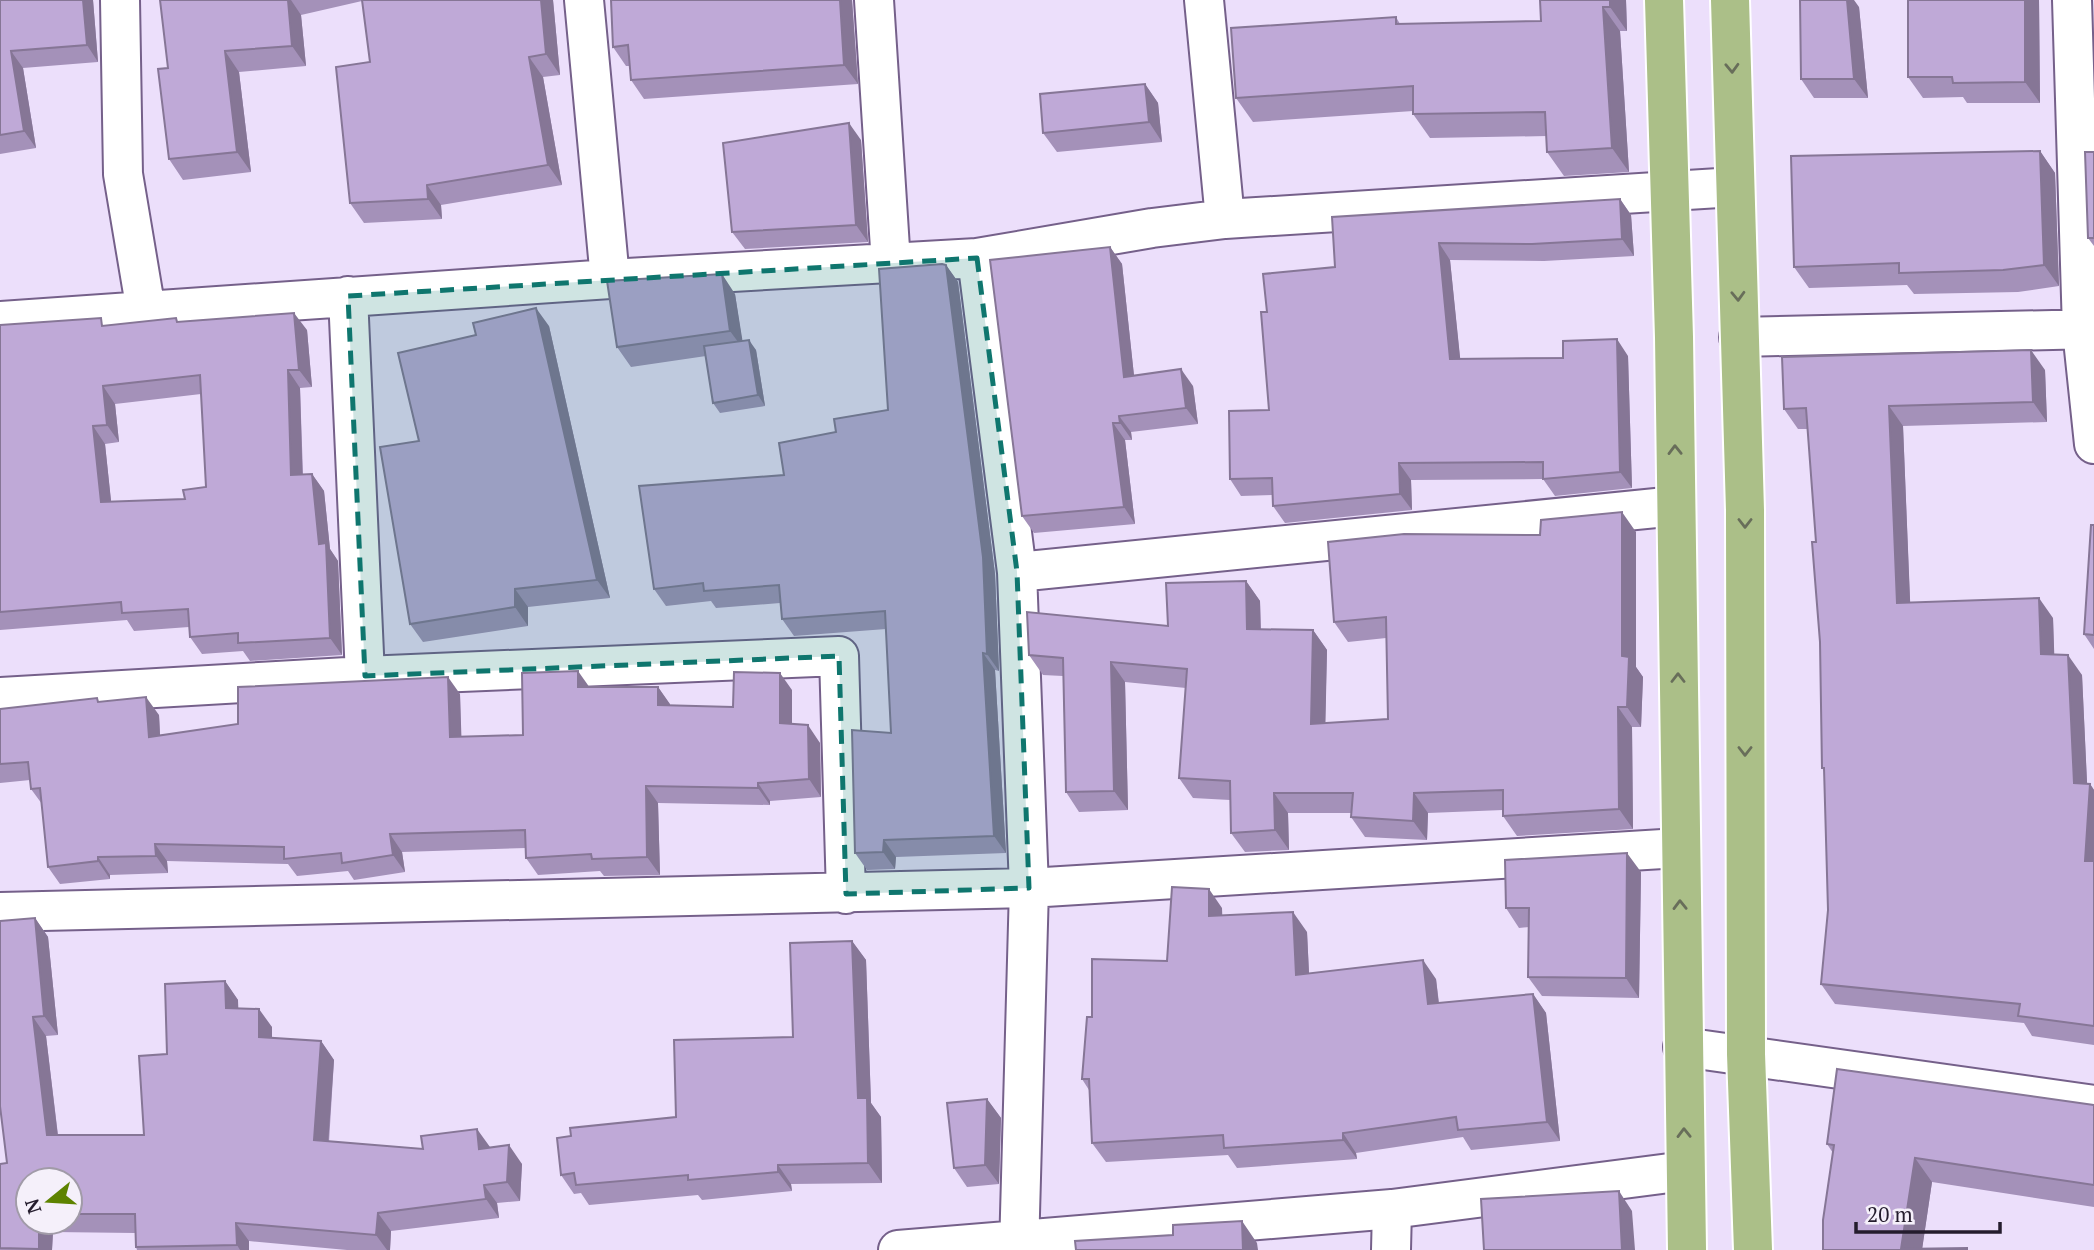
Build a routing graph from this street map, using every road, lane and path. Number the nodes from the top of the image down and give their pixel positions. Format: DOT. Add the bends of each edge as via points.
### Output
graph roads {
  1 [pos="120,0"];
  2 [pos="584,0"];
  3 [pos="874,0"];
  4 [pos="1205,0"];
  5 [pos="1664,0"];
  6 [pos="1730,0"];
  7 [pos="2080,13"];
  8 [pos="1735,187"];
  9 [pos="1670,190"];
  10 [pos="1225,219"];
  11 [pos="977,257"];
  12 [pos="891,264"];
  13 [pos="610,279"];
  14 [pos="348,296"];
  15 [pos="146,311"];
  16 [pos="0,321"];
  17 [pos="2088,329"];
  18 [pos="1739,337"];
  19 [pos="2094,444"];
  20 [pos="1676,506"];
  21 [pos="1017,572"];
  22 [pos="365,676"];
  23 [pos="0,697"];
  24 [pos="1679,848"];
  25 [pos="1029,888"];
  26 [pos="846,894"];
  27 [pos="0,912"];
  28 [pos="1683,1047"];
  29 [pos="1746,1054"];
  30 [pos="2094,1105"];
  31 [pos="1685,1171"];
  32 [pos="1392,1209"];
  33 [pos="1019,1245"];
  34 [pos="898,1250"];
  35 [pos="1391,1250"];
  36 [pos="1687,1250"];
  37 [pos="1753,1250"];
  1 -- 15 [label="street" via="123,174"];
  2 -- 13 [label="street"];
  3 -- 12 [label="street"];
  4 -- 10 [label="street"];
  5 -- 9 [label="main road"];
  6 -- 8 [label="main road, one-way"];
  7 -- 17 [label="street"];
  8 -- 9 [label="street"];
  8 -- 18 [label="main road, one-way"];
  9 -- 10 [label="street"];
  20 -- 9 [label="main road, one-way"];
  10 -- 11 [label="street"];
  11 -- 12 [label="street"];
  11 -- 21 [label="street"];
  12 -- 13 [label="street"];
  13 -- 14 [label="street"];
  14 -- 15 [label="street"];
  14 -- 22 [label="street"];
  15 -- 16 [label="street"];
  17 -- 18 [label="street"];
  17 -- 19 [label="street"];
  18 -- 29 [label="main road, one-way" via="1745,510"];
  20 -- 21 [label="street"];
  24 -- 20 [label="main road, one-way"];
  21 -- 25 [label="street"];
  22 -- 23 [label="street"];
  22 -- 26 [label="street" via="839,656"];
  24 -- 25 [label="street"];
  28 -- 24 [label="main road, one-way"];
  25 -- 26 [label="street"];
  25 -- 33 [label="street"];
  26 -- 27 [label="street"];
  28 -- 29 [label="street"];
  31 -- 28 [label="main road, one-way"];
  29 -- 30 [label="street"];
  29 -- 37 [label="main road"];
  31 -- 32 [label="street"];
  31 -- 36 [label="main road"];
  32 -- 33 [label="street"];
  32 -- 35 [label="street"];
  33 -- 34 [label="street"];
}
